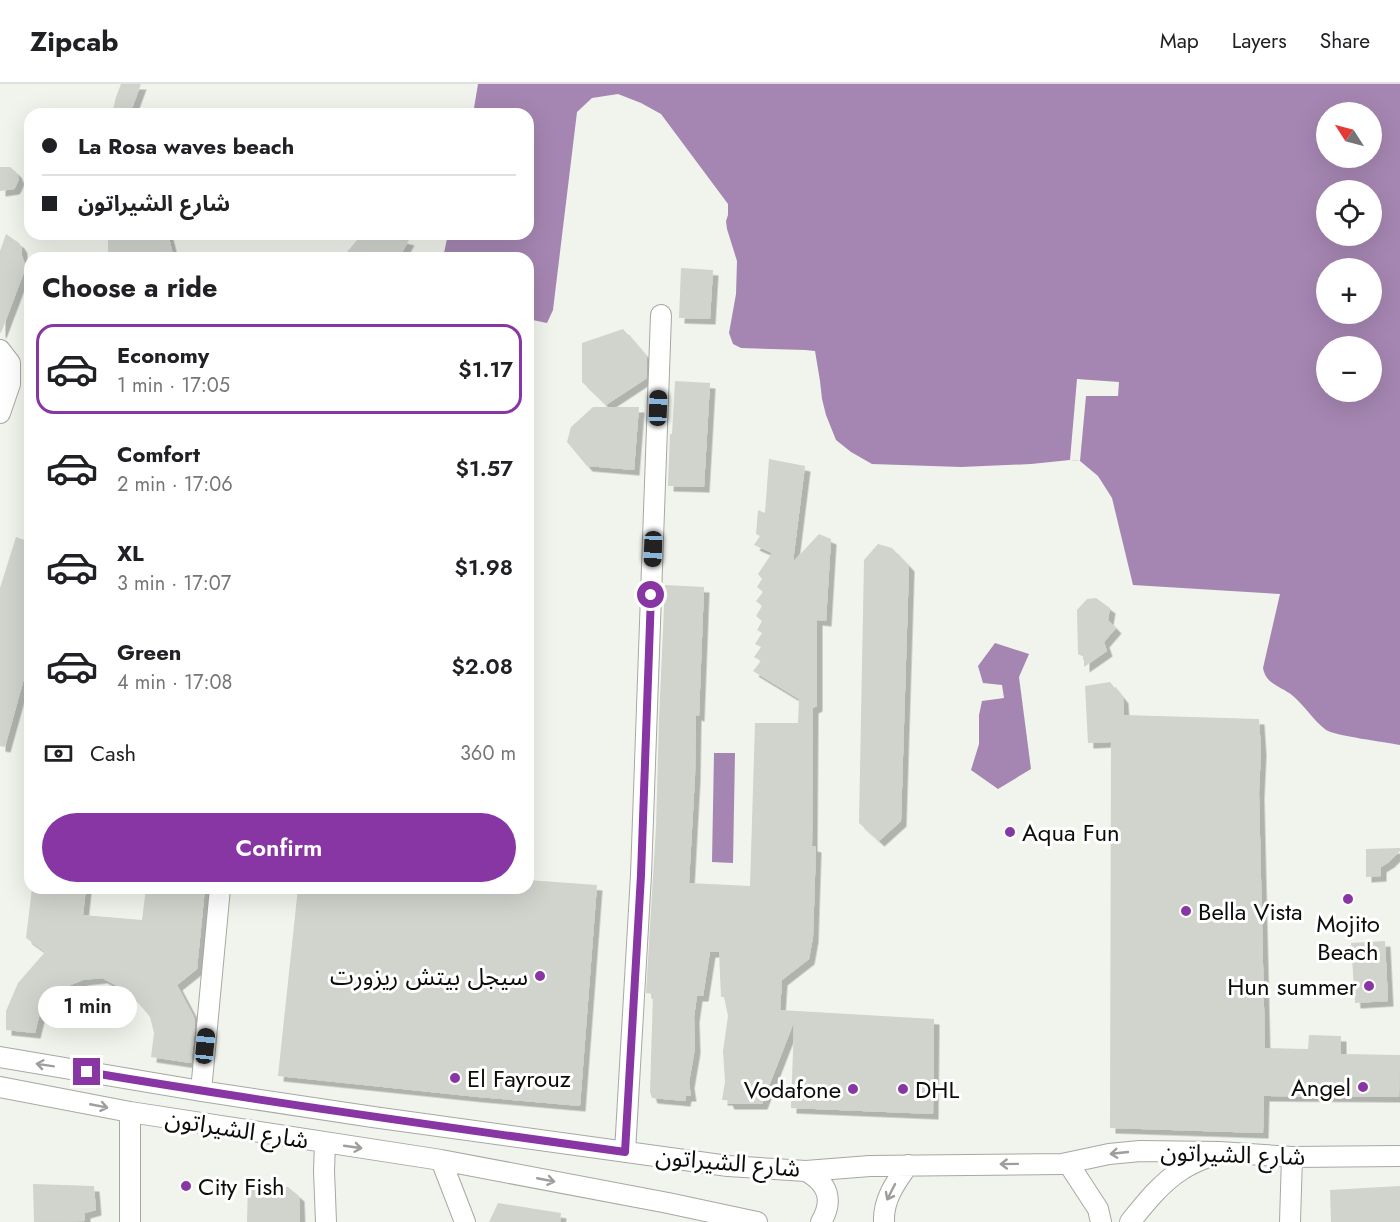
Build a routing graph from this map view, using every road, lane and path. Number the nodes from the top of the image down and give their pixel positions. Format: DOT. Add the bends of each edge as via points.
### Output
graph roads {
  1 [pos="661,315"];
  2 [pos="0,351"];
  3 [pos="0,413"];
  4 [pos="219,894"];
  5 [pos="0,1057"];
  6 [pos="0,1087"];
  7 [pos="201,1091"];
  8 [pos="130,1112"];
  9 [pos="325,1143"];
  10 [pos="625,1152"];
  11 [pos="1219,1152"];
  12 [pos="1400,1156"];
  13 [pos="1292,1157"];
  14 [pos="441,1160"];
  15 [pos="1068,1163"];
  16 [pos="908,1166"];
  17 [pos="806,1171"];
  18 [pos="668,1213"];
  19 [pos="327,1220"];
  20 [pos="130,1222"];
  21 [pos="465,1222"];
  22 [pos="758,1222"];
  23 [pos="821,1222"];
  24 [pos="884,1222"];
  25 [pos="1101,1222"];
  26 [pos="1130,1222"];
  27 [pos="1290,1222"];
  1 -- 10 [label="street" via="641,875"];
  2 -- 3 [label="street" via="10,363 10,384"];
  4 -- 7 [label="street"];
  7 -- 5 [label="street, شارع الشيراتون, one-way"];
  6 -- 8 [label="street, شارع الشيراتون, one-way"];
  7 -- 10 [label="street, شارع الشيراتون"];
  8 -- 9 [label="street, شارع الشيراتون"];
  8 -- 20 [label="street"];
  9 -- 14 [label="street, شارع الشيراتون, one-way"];
  9 -- 19 [label="street"];
  10 -- 17 [label="street, شارع الشيراتون" via="728,1166"];
  11 -- 13 [label="street, شارع الشيراتون"];
  11 -- 15 [label="street, شارع الشيراتون, one-way" via="1140,1151"];
  11 -- 26 [label="street" via="1184,1168 1164,1183"];
  12 -- 13 [label="street, شارع الشيراتون"];
  13 -- 27 [label="street"];
  14 -- 18 [label="street, شارع الشيراتون, one-way"];
  14 -- 21 [label="street"];
  15 -- 16 [label="street, شارع الشيراتون, one-way"];
  15 -- 25 [label="street" via="1098,1209"];
  16 -- 17 [label="street, شارع الشيراتون"];
  16 -- 24 [label="street, one-way" via="888,1196"];
  17 -- 23 [label="street" via="822,1183 827,1193 826,1213"];
  18 -- 22 [label="street, شارع الشيراتون"];
}
